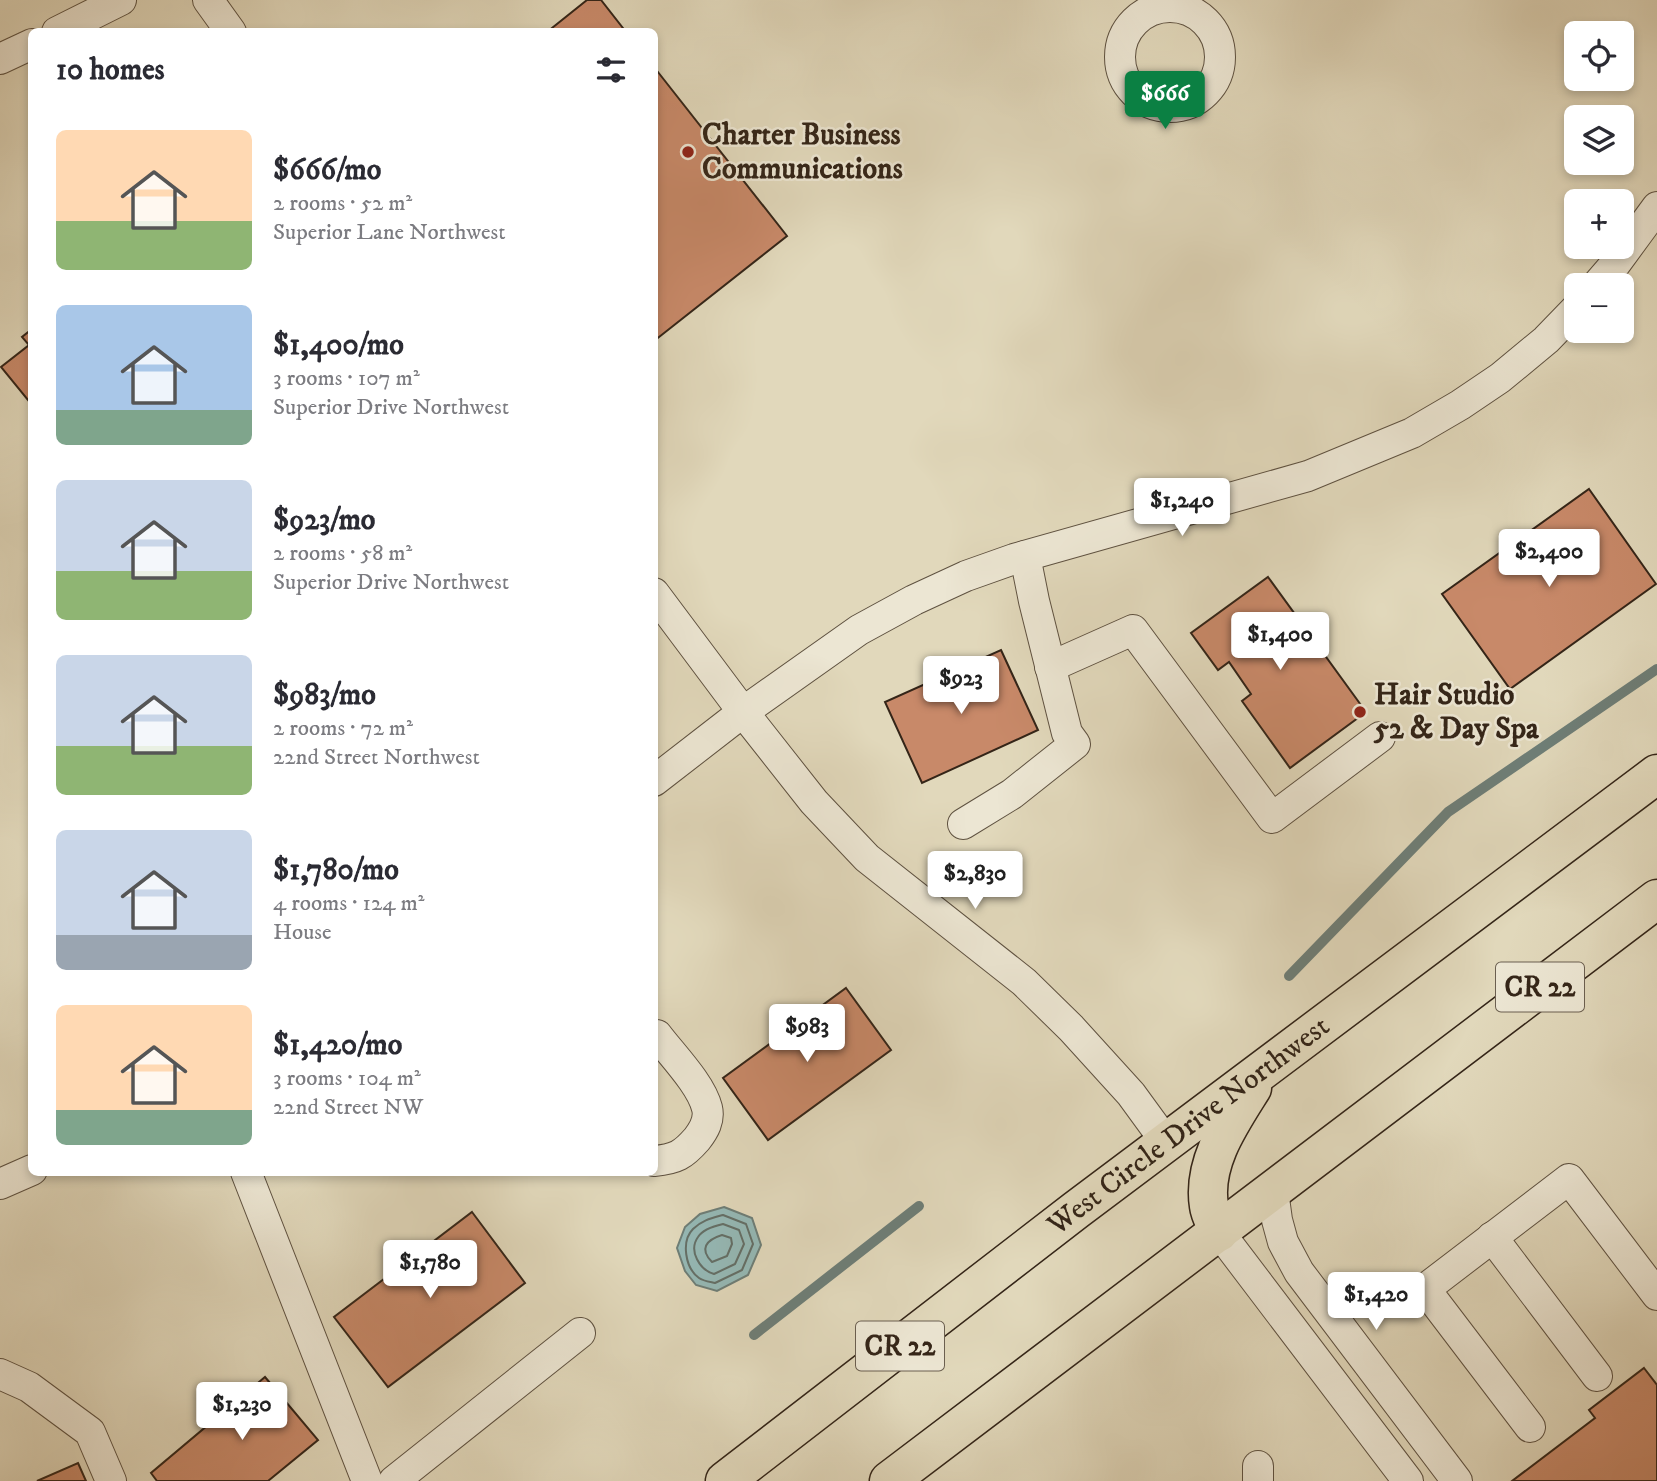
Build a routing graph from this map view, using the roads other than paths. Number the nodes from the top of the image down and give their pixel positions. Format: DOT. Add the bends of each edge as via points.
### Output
graph roads {
  1 [pos="121,0"];
  2 [pos="208,0"];
  3 [pos="65,28"];
  4 [pos="228,28"];
  5 [pos="28,46"];
  6 [pos="0,59"];
  7 [pos="1657,207"];
  8 [pos="1607,273"];
  9 [pos="1564,321"];
  10 [pos="1026,556"];
  11 [pos="658,598"];
  12 [pos="1050,667"];
  13 [pos="743,712"];
  14 [pos="1380,737"];
  15 [pos="1657,774"];
  16 [pos="658,778"];
  17 [pos="962,824"];
  18 [pos="1657,899"];
  19 [pos="658,1036"];
  20 [pos="1262,1072"];
  21 [pos="1166,1142"];
  22 [pos="658,1161"];
  23 [pos="28,1172"];
  24 [pos="248,1176"];
  25 [pos="0,1184"];
  26 [pos="1273,1191"];
  27 [pos="1219,1232"];
  28 [pos="1492,1237"];
  29 [pos="1657,1295"];
  30 [pos="580,1333"];
  31 [pos="0,1374"];
  32 [pos="1597,1376"];
  33 [pos="1530,1427"];
  34 [pos="111,1481"];
  35 [pos="367,1481"];
  36 [pos="394,1481"];
  37 [pos="725,1481"];
  38 [pos="889,1481"];
  39 [pos="1408,1481"];
  40 [pos="1457,1481"];
  1 -- 3 [label="street"];
  2 -- 4 [label="street"];
  5 -- 6 [label="street"];
  7 -- 8 [label="street"];
  9 -- 10 [label="street" via="1500,378 1412,433 1308,476"];
  10 -- 12 [label="street"];
  10 -- 13 [label="street" via="966,576 859,630"];
  11 -- 13 [label="street"];
  12 -- 14 [label="street" via="1133,630 1272,818"];
  12 -- 17 [label="street" via="1067,733 1075,744 1012,794"];
  13 -- 16 [label="street"];
  13 -- 21 [label="street" via="814,802 867,858 1024,982 1131,1094"];
  15 -- 20 [label="main road, West Circle Drive Northwest / CR 22"];
  18 -- 26 [label="main road, CR 22"];
  19 -- 22 [label="street" via="708,1110 705,1128 690,1147 673,1159"];
  20 -- 21 [label="main road, West Circle Drive Northwest / CR 22"];
  20 -- 27 [label="main road" via="1214,1160 1209,1208"];
  21 -- 37 [label="main road, West Circle Drive Northwest / CR 22"];
  23 -- 25 [label="street"];
  24 -- 35 [label="street"];
  26 -- 27 [label="main road, CR 22"];
  26 -- 40 [label="street" via="1283,1242 1299,1272"];
  27 -- 38 [label="main road, CR 22"];
  27 -- 39 [label="street"];
  28 -- 29 [label="street" via="1569,1179"];
  28 -- 32 [label="street"];
  28 -- 33 [label="street" via="1424,1289"];
  30 -- 36 [label="street"];
  31 -- 34 [label="street" via="29,1387 90,1432"];
}
